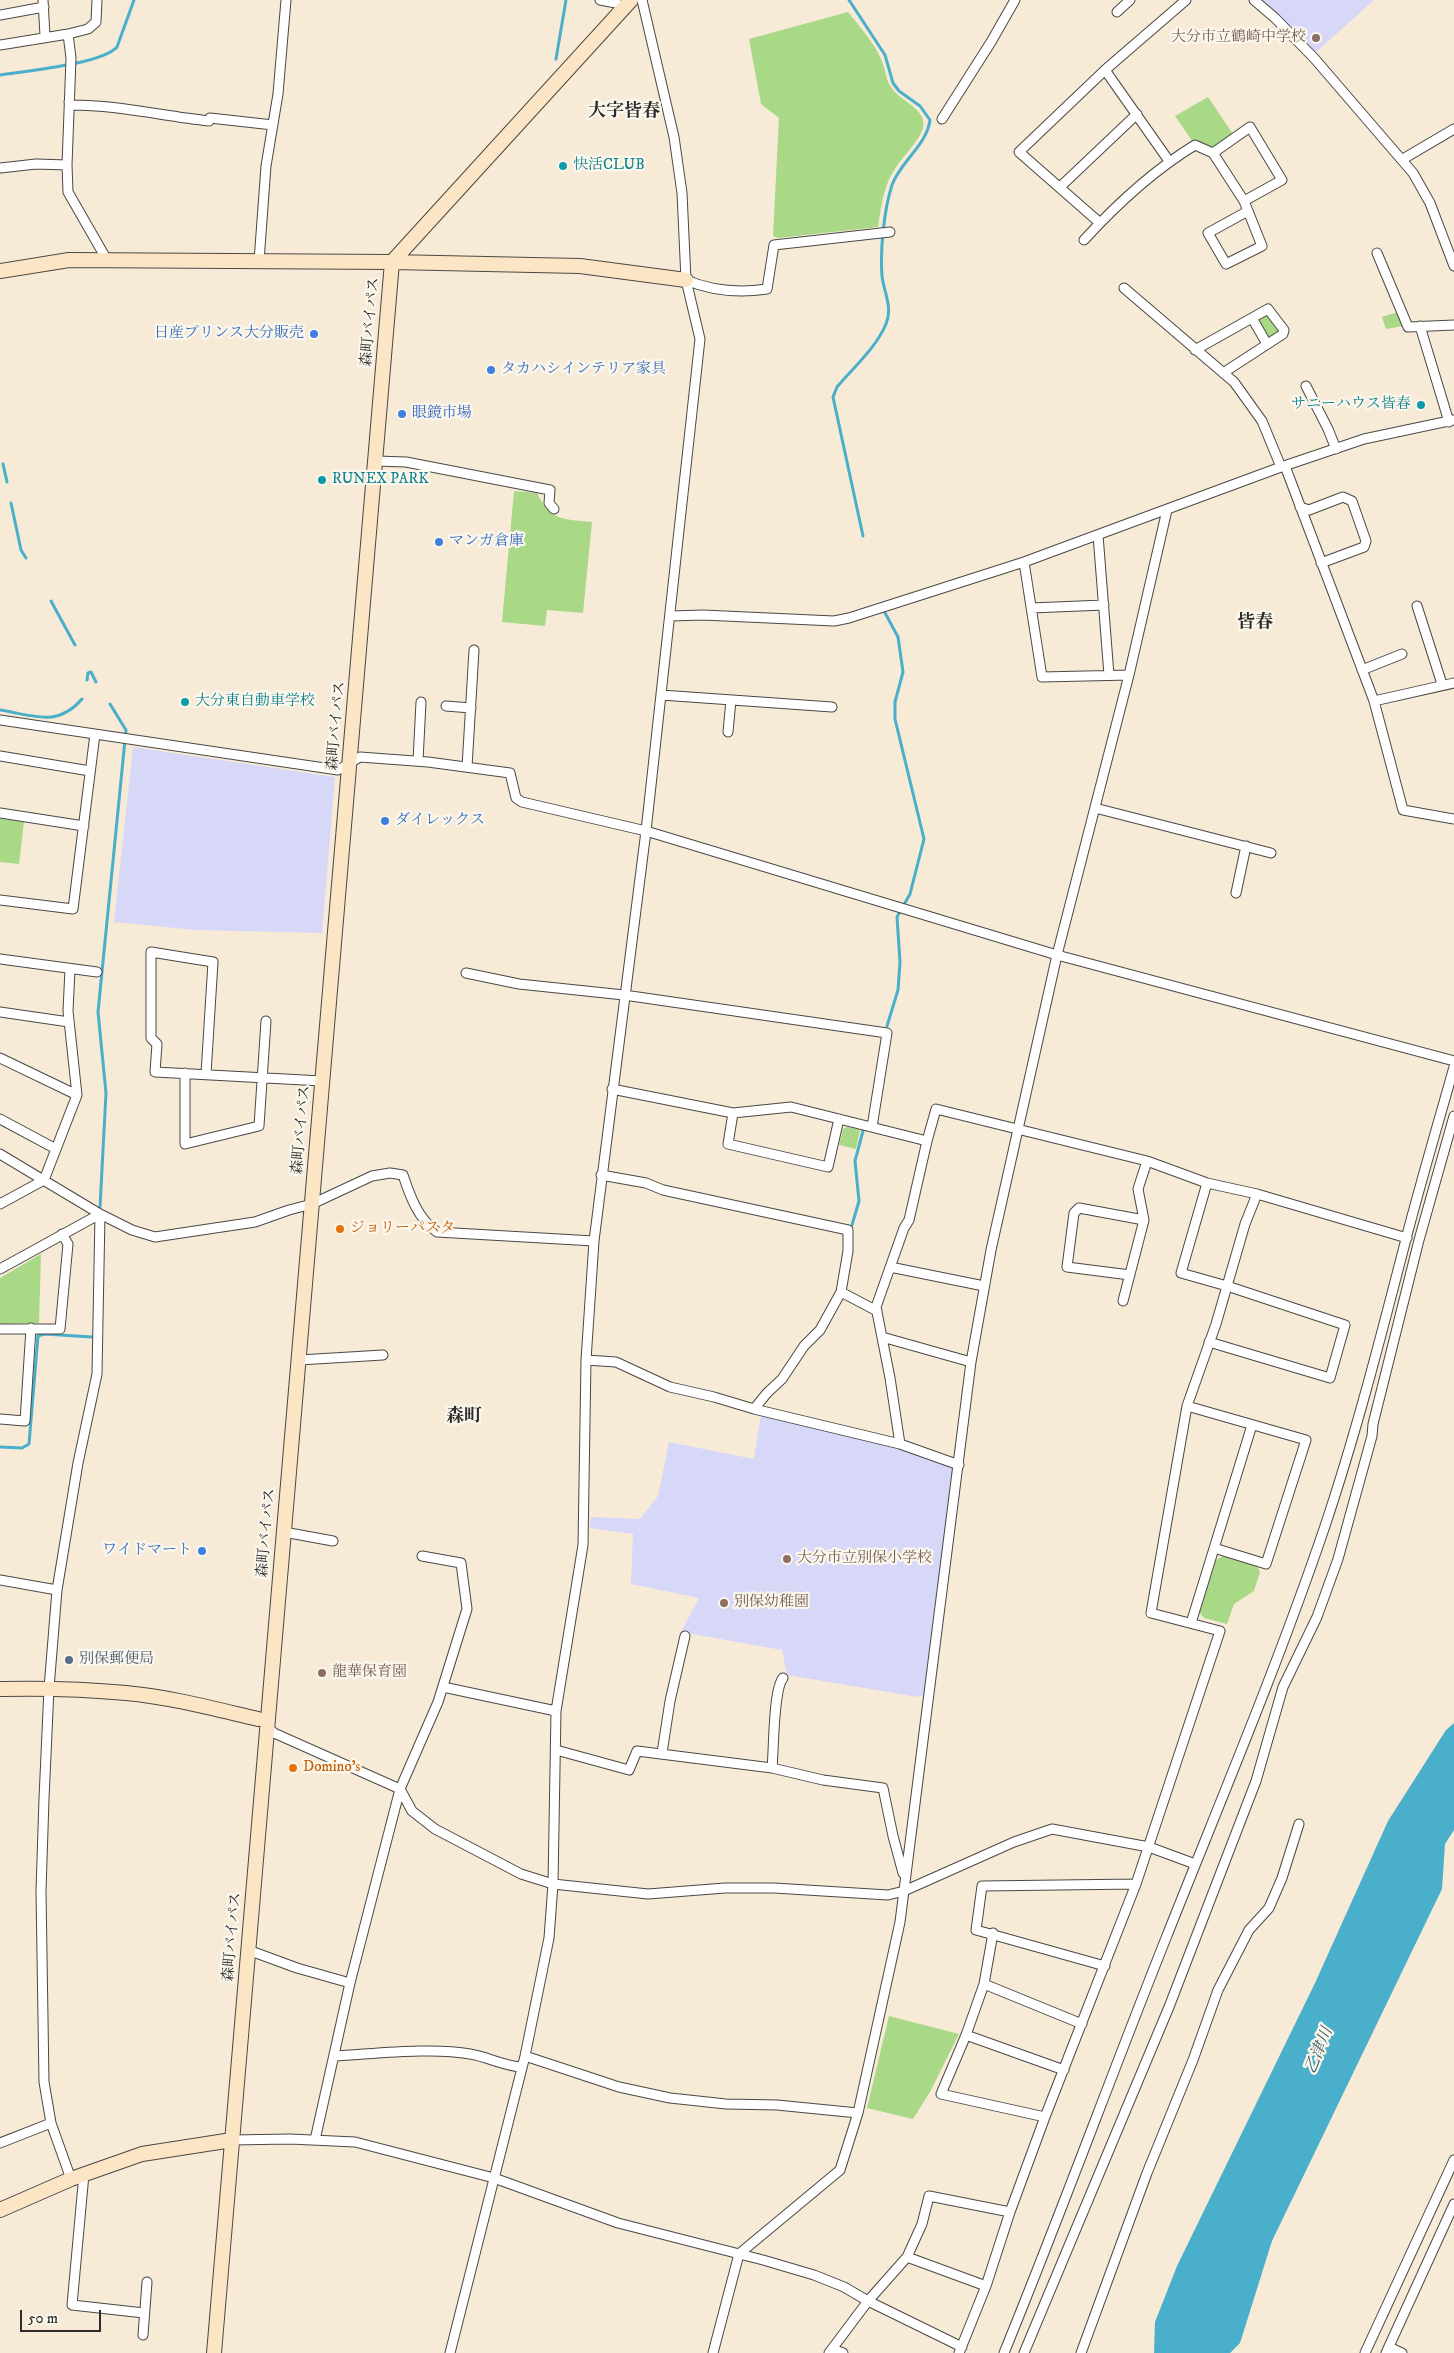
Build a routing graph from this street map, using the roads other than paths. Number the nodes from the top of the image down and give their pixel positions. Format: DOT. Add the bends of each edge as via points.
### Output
graph roads {
  1 [pos="97,0"];
  2 [pos="286,0"];
  3 [pos="600,0"];
  4 [pos="642,0"];
  5 [pos="1015,0"];
  6 [pos="1130,0"];
  7 [pos="1186,0"];
  8 [pos="1254,0"];
  9 [pos="43,4"];
  10 [pos="628,4"];
  11 [pos="1117,12"];
  12 [pos="0,15"];
  13 [pos="68,34"];
  14 [pos="45,36"];
  15 [pos="0,45"];
  16 [pos="1106,70"];
  17 [pos="69,102"];
  18 [pos="1136,114"];
  19 [pos="942,119"];
  20 [pos="273,125"];
  21 [pos="1454,130"];
  22 [pos="1212,154"];
  23 [pos="1403,159"];
  24 [pos="1169,161"];
  25 [pos="67,165"];
  26 [pos="0,168"];
  27 [pos="1060,188"];
  28 [pos="1244,201"];
  29 [pos="1248,211"];
  30 [pos="1100,222"];
  31 [pos="886,233"];
  32 [pos="1084,240"];
  33 [pos="1377,252"];
  34 [pos="107,260"];
  35 [pos="259,261"];
  36 [pos="392,262"];
  37 [pos="1454,266"];
  38 [pos="0,271"];
  39 [pos="686,280"];
  40 [pos="1124,288"];
  41 [pos="1252,318"];
  42 [pos="1454,325"];
  43 [pos="1420,326"];
  44 [pos="1267,344"];
  45 [pos="1196,350"];
  46 [pos="1223,373"];
  47 [pos="1306,386"];
  48 [pos="1451,421"];
  49 [pos="1336,449"];
  50 [pos="376,460"];
  51 [pos="1283,467"];
  52 [pos="1300,507"];
  53 [pos="554,509"];
  54 [pos="1167,510"];
  55 [pos="1098,535"];
  56 [pos="1024,562"];
  57 [pos="1321,563"];
  58 [pos="1104,605"];
  59 [pos="1417,606"];
  60 [pos="1032,608"];
  61 [pos="670,616"];
  62 [pos="474,650"];
  63 [pos="1402,654"];
  64 [pos="1362,670"];
  65 [pos="1109,675"];
  66 [pos="1129,675"];
  67 [pos="1454,682"];
  68 [pos="1442,684"];
  69 [pos="662,695"];
  70 [pos="731,700"];
  71 [pos="1374,701"];
  72 [pos="421,702"];
  73 [pos="446,706"];
  74 [pos="832,707"];
  75 [pos="470,708"];
  76 [pos="0,720"];
  77 [pos="728,732"];
  78 [pos="95,734"];
  79 [pos="0,756"];
  80 [pos="418,761"];
  81 [pos="350,763"];
  82 [pos="467,767"];
  83 [pos="90,771"];
  84 [pos="1095,808"];
  85 [pos="0,813"];
  86 [pos="1454,819"];
  87 [pos="84,826"];
  88 [pos="646,831"];
  89 [pos="1246,846"];
  90 [pos="1271,852"];
  91 [pos="1236,893"];
  92 [pos="0,900"];
  93 [pos="1058,955"];
  94 [pos="0,959"];
  95 [pos="70,969"];
  96 [pos="97,972"];
  97 [pos="466,973"];
  98 [pos="624,995"];
  99 [pos="0,1012"];
  100 [pos="266,1021"];
  101 [pos="69,1022"];
  102 [pos="0,1058"];
  103 [pos="1454,1061"];
  104 [pos="1454,1067"];
  105 [pos="185,1073"];
  106 [pos="206,1074"];
  107 [pos="262,1078"];
  108 [pos="322,1081"];
  109 [pos="612,1090"];
  110 [pos="77,1095"];
  111 [pos="733,1113"];
  112 [pos="1454,1116"];
  113 [pos="0,1119"];
  114 [pos="839,1119"];
  115 [pos="872,1126"];
  116 [pos="1019,1129"];
  117 [pos="927,1141"];
  118 [pos="56,1149"];
  119 [pos="0,1154"];
  120 [pos="1147,1161"];
  121 [pos="601,1175"];
  122 [pos="44,1180"];
  123 [pos="1207,1183"];
  124 [pos="1257,1194"];
  125 [pos="0,1204"];
  126 [pos="312,1204"];
  127 [pos="100,1214"];
  128 [pos="1144,1220"];
  129 [pos="62,1234"];
  130 [pos="1407,1238"];
  131 [pos="594,1241"];
  132 [pos="890,1267"];
  133 [pos="0,1269"];
  134 [pos="1130,1275"];
  135 [pos="984,1286"];
  136 [pos="1227,1286"];
  137 [pos="841,1292"];
  138 [pos="1123,1300"];
  139 [pos="878,1311"];
  140 [pos="31,1328"];
  141 [pos="0,1329"];
  142 [pos="882,1337"];
  143 [pos="1209,1342"];
  144 [pos="383,1355"];
  145 [pos="299,1360"];
  146 [pos="586,1360"];
  147 [pos="971,1362"];
  148 [pos="1187,1406"];
  149 [pos="754,1409"];
  150 [pos="0,1419"];
  151 [pos="1252,1425"];
  152 [pos="900,1444"];
  153 [pos="959,1465"];
  154 [pos="284,1532"];
  155 [pos="333,1541"];
  156 [pos="1214,1548"];
  157 [pos="422,1556"];
  158 [pos="0,1580"];
  159 [pos="57,1590"];
  160 [pos="1191,1623"];
  161 [pos="685,1636"];
  162 [pos="783,1678"];
  163 [pos="443,1687"];
  164 [pos="49,1688"];
  165 [pos="0,1689"];
  166 [pos="556,1711"];
  167 [pos="262,1723"];
  168 [pos="556,1750"];
  169 [pos="662,1753"];
  170 [pos="772,1768"];
  171 [pos="400,1789"];
  172 [pos="1299,1824"];
  173 [pos="1149,1848"];
  174 [pos="1195,1864"];
  175 [pos="905,1878"];
  176 [pos="553,1884"];
  177 [pos="1136,1884"];
  178 [pos="904,1891"];
  179 [pos="993,1933"];
  180 [pos="248,1950"];
  181 [pos="1105,1966"];
  182 [pos="350,1983"];
  183 [pos="984,1984"];
  184 [pos="1082,2024"];
  185 [pos="966,2034"];
  186 [pos="334,2056"];
  187 [pos="525,2056"];
  188 [pos="522,2067"];
  189 [pos="1064,2070"];
  190 [pos="858,2113"];
  191 [pos="1044,2117"];
  192 [pos="50,2123"];
  193 [pos="232,2140"];
  194 [pos="315,2140"];
  195 [pos="0,2143"];
  196 [pos="1454,2160"];
  197 [pos="78,2176"];
  198 [pos="494,2178"];
  199 [pos="1454,2204"];
  200 [pos="0,2210"];
  201 [pos="1010,2212"];
  202 [pos="739,2254"];
  203 [pos="907,2257"];
  204 [pos="147,2282"];
  205 [pos="986,2286"];
  206 [pos="868,2302"];
  207 [pos="144,2312"];
  208 [pos="143,2335"];
  209 [pos="960,2350"];
  210 [pos="1387,2350"];
  211 [pos="831,2351"];
  212 [pos="214,2353"];
  213 [pos="450,2353"];
  214 [pos="714,2353"];
  215 [pos="843,2353"];
  216 [pos="1004,2353"];
  217 [pos="1024,2353"];
  218 [pos="1081,2353"];
  219 [pos="1366,2353"];
  220 [pos="1402,2353"];
  1 -- 13 [label="street" via="96,22 88,29"];
  2 -- 20 [label="street"];
  3 -- 10 [label="street"];
  4 -- 39 [label="street" via="674,137 682,193"];
  5 -- 19 [label="street"];
  6 -- 11 [label="street"];
  7 -- 16 [label="street"];
  8 -- 23 [label="street" via="1314,58"];
  9 -- 12 [label="street"];
  9 -- 14 [label="street"];
  10 -- 36 [label="main road, 森町バイパス"];
  13 -- 14 [label="street"];
  13 -- 17 [label="street" via="71,58"];
  14 -- 15 [label="street"];
  16 -- 18 [label="street"];
  16 -- 27 [label="street" via="1019,152"];
  17 -- 20 [label="street" via="71,105 141,110 175,118 225,119"];
  17 -- 25 [label="street"];
  18 -- 24 [label="street"];
  18 -- 27 [label="street"];
  20 -- 35 [label="street" via="266,166"];
  21 -- 23 [label="street"];
  22 -- 24 [label="street" via="1195,146"];
  22 -- 28 [label="street"];
  22 -- 28 [label="street" via="1250,127 1282,180"];
  23 -- 37 [label="street" via="1422,186"];
  24 -- 30 [label="street"];
  25 -- 26 [label="street"];
  25 -- 34 [label="street" via="68,192"];
  27 -- 30 [label="street"];
  28 -- 29 [label="street"];
  29 -- 29 [label="street" via="1262,246 1226,264 1208,233"];
  30 -- 32 [label="street"];
  31 -- 39 [label="street" via="774,245 767,289 720,290"];
  33 -- 43 [label="street" via="1408,327"];
  34 -- 35 [label="main road"];
  34 -- 38 [label="main road" via="69,260"];
  35 -- 36 [label="main road"];
  36 -- 39 [label="main road" via="580,266"];
  36 -- 50 [label="main road, 森町バイパス"];
  39 -- 61 [label="street" via="700,339"];
  40 -- 45 [label="street"];
  41 -- 44 [label="street"];
  41 -- 44 [label="street" via="1268,309 1284,330"];
  41 -- 45 [label="street"];
  42 -- 43 [label="street"];
  43 -- 48 [label="street"];
  44 -- 46 [label="street"];
  45 -- 46 [label="street"];
  46 -- 51 [label="street" via="1253,406"];
  47 -- 49 [label="street"];
  48 -- 49 [label="street" via="1364,439"];
  49 -- 51 [label="street"];
  50 -- 53 [label="street" via="406,462 550,490 549,503"];
  50 -- 81 [label="main road, 森町バイパス"];
  51 -- 52 [label="street"];
  51 -- 54 [label="street"];
  52 -- 57 [label="street"];
  52 -- 57 [label="street" via="1309,510 1343,497 1352,502 1366,541 1364,547"];
  54 -- 55 [label="street"];
  54 -- 66 [label="street"];
  55 -- 56 [label="street"];
  55 -- 58 [label="street"];
  56 -- 60 [label="street"];
  56 -- 61 [label="street" via="834,621"];
  57 -- 64 [label="street"];
  58 -- 60 [label="street"];
  58 -- 65 [label="street"];
  59 -- 68 [label="street"];
  60 -- 65 [label="street" via="1042,676"];
  61 -- 69 [label="street"];
  62 -- 75 [label="street"];
  63 -- 64 [label="street"];
  64 -- 71 [label="street"];
  65 -- 66 [label="street"];
  66 -- 84 [label="street"];
  67 -- 68 [label="street"];
  68 -- 71 [label="street"];
  69 -- 70 [label="street"];
  69 -- 88 [label="street"];
  70 -- 74 [label="street"];
  70 -- 77 [label="street"];
  71 -- 86 [label="street" via="1403,810"];
  72 -- 80 [label="street"];
  73 -- 75 [label="street"];
  75 -- 82 [label="street"];
  76 -- 78 [label="street"];
  78 -- 81 [label="street" via="338,770"];
  78 -- 83 [label="street"];
  79 -- 83 [label="street"];
  80 -- 81 [label="street" via="358,757"];
  80 -- 82 [label="street"];
  81 -- 108 [label="main road, 森町バイパス"];
  82 -- 88 [label="street" via="510,773 516,798 522,802"];
  83 -- 87 [label="street"];
  84 -- 89 [label="street"];
  84 -- 93 [label="street"];
  85 -- 87 [label="street"];
  87 -- 92 [label="street" via="73,909"];
  88 -- 93 [label="street"];
  88 -- 98 [label="street"];
  89 -- 90 [label="street"];
  89 -- 91 [label="street"];
  93 -- 103 [label="street"];
  93 -- 116 [label="street"];
  94 -- 95 [label="street"];
  95 -- 96 [label="street"];
  95 -- 101 [label="street"];
  97 -- 98 [label="street" via="519,984"];
  98 -- 109 [label="street"];
  98 -- 115 [label="street" via="887,1033"];
  99 -- 101 [label="street"];
  100 -- 107 [label="street"];
  101 -- 110 [label="street"];
  102 -- 110 [label="street"];
  104 -- 130 [label="street"];
  105 -- 106 [label="street"];
  105 -- 106 [label="street" via="155,1072 157,1044 151,1038 151,952 213,962"];
  105 -- 107 [label="street" via="185,1144 259,1126"];
  106 -- 107 [label="street"];
  107 -- 108 [label="street"];
  108 -- 126 [label="main road, 森町バイパス"];
  109 -- 111 [label="street"];
  109 -- 121 [label="street"];
  110 -- 118 [label="street"];
  111 -- 114 [label="street" via="791,1107"];
  111 -- 114 [label="street" via="728,1144 828,1166"];
  112 -- 217 [label="street" via="1338,1559 1317,1617 1283,1687 1256,1781 1170,2007"];
  113 -- 118 [label="street"];
  114 -- 115 [label="street"];
  115 -- 117 [label="street"];
  116 -- 117 [label="street" via="936,1109"];
  116 -- 120 [label="street"];
  116 -- 135 [label="street"];
  117 -- 132 [label="street" via="909,1220"];
  118 -- 122 [label="street"];
  119 -- 122 [label="street"];
  120 -- 123 [label="street"];
  120 -- 128 [label="street" via="1138,1189"];
  121 -- 131 [label="street"];
  121 -- 137 [label="street" via="848,1230"];
  122 -- 125 [label="street"];
  122 -- 127 [label="street"];
  123 -- 124 [label="street"];
  123 -- 136 [label="street" via="1181,1273"];
  124 -- 130 [label="street"];
  124 -- 136 [label="street"];
  126 -- 127 [label="street" via="255,1222 155,1237"];
  126 -- 131 [label="street" via="372,1176 397,1173 403,1175 410,1196 426,1224 437,1232"];
  126 -- 145 [label="main road, 森町バイパス"];
  127 -- 129 [label="street"];
  127 -- 159 [label="street" via="97,1374"];
  128 -- 134 [label="street"];
  128 -- 134 [label="street" via="1079,1208 1074,1213 1068,1266"];
  129 -- 133 [label="street"];
  129 -- 140 [label="street" via="68,1244 60,1329"];
  130 -- 174 [label="street" via="1383,1334 1324,1527 1254,1722"];
  131 -- 146 [label="street"];
  132 -- 135 [label="street"];
  132 -- 139 [label="street" via="876,1307"];
  134 -- 138 [label="street"];
  135 -- 147 [label="street"];
  136 -- 143 [label="street"];
  136 -- 143 [label="street" via="1345,1325 1330,1378"];
  137 -- 139 [label="street"];
  137 -- 149 [label="street" via="820,1330"];
  139 -- 142 [label="street"];
  140 -- 141 [label="street"];
  140 -- 150 [label="street" via="26,1421"];
  142 -- 147 [label="street"];
  142 -- 152 [label="street"];
  143 -- 148 [label="street"];
  144 -- 145 [label="street"];
  145 -- 154 [label="main road, 森町バイパス"];
  146 -- 149 [label="street" via="616,1362 670,1387"];
  146 -- 166 [label="street" via="583,1545"];
  147 -- 153 [label="street"];
  148 -- 151 [label="street"];
  148 -- 160 [label="street" via="1151,1612"];
  149 -- 152 [label="street"];
  151 -- 156 [label="street"];
  151 -- 156 [label="street" via="1306,1440 1266,1564"];
  152 -- 153 [label="street"];
  153 -- 175 [label="street"];
  154 -- 155 [label="street"];
  154 -- 167 [label="main road, 森町バイパス"];
  156 -- 160 [label="street"];
  157 -- 163 [label="street" via="461,1563 467,1609"];
  158 -- 159 [label="street"];
  159 -- 164 [label="street"];
  160 -- 173 [label="street" via="1220,1631"];
  161 -- 169 [label="street"];
  162 -- 170 [label="street" via="777,1694"];
  163 -- 166 [label="street"];
  163 -- 171 [label="street"];
  164 -- 165 [label="main road"];
  164 -- 167 [label="main road" via="128,1693 209,1707"];
  164 -- 192 [label="street" via="41,1891 44,2082"];
  166 -- 168 [label="street"];
  167 -- 171 [label="street" via="274,1733"];
  167 -- 180 [label="main road, 森町バイパス"];
  168 -- 169 [label="street" via="629,1770 637,1751"];
  168 -- 176 [label="street"];
  169 -- 170 [label="street"];
  170 -- 175 [label="street" via="823,1780 883,1788"];
  171 -- 176 [label="street" via="412,1811 435,1829 522,1874"];
  171 -- 182 [label="street"];
  172 -- 218 [label="street" via="1269,1908 1249,1930 1218,1990 1146,2173"];
  173 -- 174 [label="street"];
  173 -- 177 [label="street"];
  173 -- 178 [label="street" via="1052,1829 1014,1842"];
  174 -- 216 [label="street"];
  175 -- 178 [label="street"];
  176 -- 178 [label="street" via="648,1894 724,1888 888,1895"];
  176 -- 187 [label="street" via="549,1938"];
  177 -- 179 [label="street" via="982,1886 976,1930"];
  177 -- 181 [label="street"];
  178 -- 190 [label="street" via="897,1939"];
  179 -- 181 [label="street"];
  179 -- 183 [label="street"];
  180 -- 182 [label="street"];
  180 -- 193 [label="main road, 森町バイパス"];
  181 -- 184 [label="street"];
  182 -- 186 [label="street"];
  183 -- 184 [label="street"];
  183 -- 185 [label="street"];
  184 -- 189 [label="street"];
  185 -- 189 [label="street"];
  185 -- 191 [label="street" via="941,2094"];
  186 -- 188 [label="street" via="438,2052 470,2054"];
  186 -- 194 [label="street"];
  187 -- 188 [label="street"];
  187 -- 190 [label="street" via="619,2087 670,2098"];
  188 -- 198 [label="street"];
  189 -- 191 [label="street"];
  190 -- 202 [label="street" via="840,2170"];
  191 -- 201 [label="street"];
  192 -- 195 [label="street"];
  192 -- 197 [label="street"];
  193 -- 194 [label="street"];
  193 -- 197 [label="main road" via="142,2154"];
  193 -- 212 [label="main road, 森町バイパス"];
  194 -- 198 [label="street" via="355,2142"];
  196 -- 219 [label="street"];
  197 -- 200 [label="main road"];
  197 -- 207 [label="street" via="72,2305"];
  198 -- 202 [label="street" via="618,2223"];
  198 -- 213 [label="street"];
  199 -- 210 [label="street"];
  201 -- 203 [label="street" via="929,2196 922,2224"];
  201 -- 205 [label="street"];
  202 -- 206 [label="street" via="814,2275 844,2287"];
  202 -- 214 [label="street"];
  203 -- 205 [label="street"];
  203 -- 206 [label="street"];
  204 -- 207 [label="street"];
  205 -- 209 [label="street"];
  206 -- 209 [label="street"];
  206 -- 211 [label="street"];
  207 -- 208 [label="street"];
  210 -- 220 [label="street"];
  211 -- 215 [label="street"];
}
